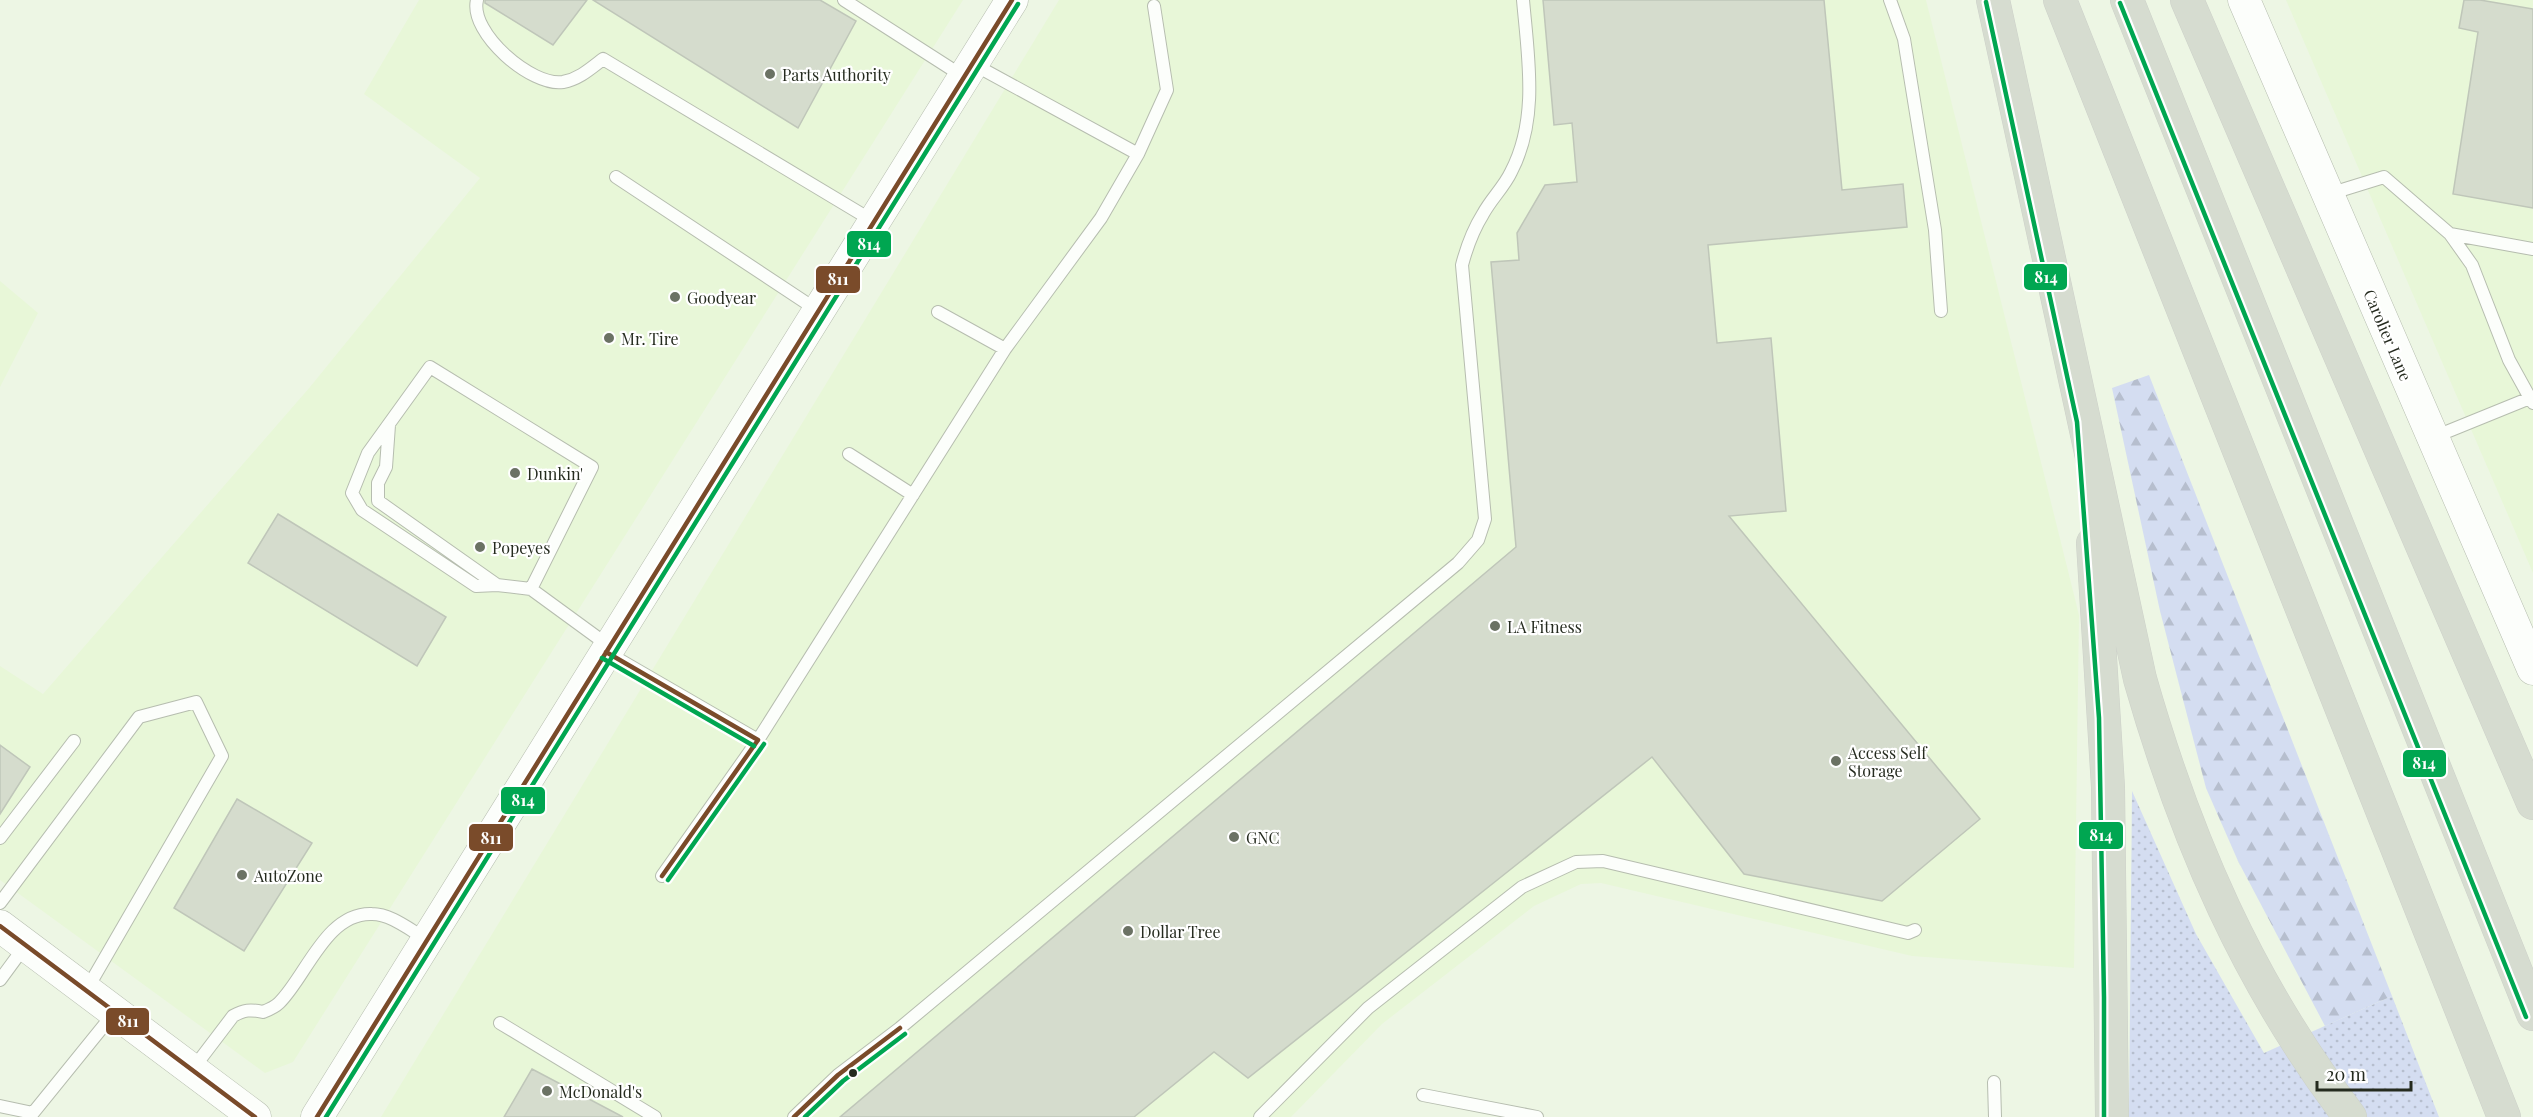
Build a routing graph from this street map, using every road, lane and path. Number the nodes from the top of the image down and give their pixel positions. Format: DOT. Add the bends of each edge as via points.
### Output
graph roads {
  1 [pos="477,0"];
  2 [pos="844,0"];
  3 [pos="1012,0"];
  4 [pos="1523,0"];
  5 [pos="1890,0"];
  6 [pos="1993,0"];
  7 [pos="2060,0"];
  8 [pos="2127,0"];
  9 [pos="2187,0"];
  10 [pos="2245,0"];
  11 [pos="1154,6"];
  12 [pos="968,70"];
  13 [pos="1138,154"];
  14 [pos="616,177"];
  15 [pos="2328,194"];
  16 [pos="874,222"];
  17 [pos="2450,234"];
  18 [pos="2533,249"];
  19 [pos="818,311"];
  20 [pos="1941,311"];
  21 [pos="938,312"];
  22 [pos="1005,349"];
  23 [pos="2532,399"];
  24 [pos="2084,422"];
  25 [pos="390,423"];
  26 [pos="2433,438"];
  27 [pos="849,454"];
  28 [pos="913,495"];
  29 [pos="497,585"];
  30 [pos="531,589"];
  31 [pos="608,649"];
  32 [pos="2533,669"];
  33 [pos="758,740"];
  34 [pos="74,741"];
  35 [pos="2533,803"];
  36 [pos="0,838"];
  37 [pos="662,876"];
  38 [pos="0,903"];
  39 [pos="0,926"];
  40 [pos="1915,930"];
  41 [pos="427,939"];
  42 [pos="26,945"];
  43 [pos="0,980"];
  44 [pos="87,991"];
  45 [pos="115,1012"];
  46 [pos="2533,1014"];
  47 [pos="500,1023"];
  48 [pos="192,1070"];
  49 [pos="1994,1082"];
  50 [pos="1423,1095"];
  51 [pos="0,1107"];
  52 [pos="247,1115"];
  53 [pos="317,1117"];
  54 [pos="655,1117"];
  55 [pos="794,1117"];
  56 [pos="1260,1117"];
  57 [pos="1537,1117"];
  58 [pos="1995,1117"];
  59 [pos="2112,1117"];
  60 [pos="2350,1117"];
  61 [pos="2504,1117"];
  1 -- 16 [label="lane" via="475,6 484,31 511,61 536,75 561,83 580,77 603,59"];
  2 -- 12 [label="lane"];
  3 -- 12 [label="street"];
  4 -- 55 [label="lane" via="1530,81 1527,132 1511,172 1469,240 1462,265 1485,519 1478,540 1458,563 900,1028 838,1075"];
  5 -- 20 [label="lane" via="1904,39 1915,106 1935,230"];
  6 -- 24 [label="highway"];
  7 -- 61 [label="highway"];
  8 -- 46 [label="highway"];
  9 -- 35 [label="highway"];
  10 -- 15 [label="street, Carolier Lane"];
  11 -- 13 [label="lane" via="1167,90"];
  12 -- 13 [label="lane"];
  12 -- 16 [label="street"];
  13 -- 22 [label="lane" via="1101,218"];
  14 -- 19 [label="lane"];
  15 -- 17 [label="lane" via="2384,177"];
  15 -- 26 [label="street, Carolier Lane"];
  16 -- 19 [label="street"];
  17 -- 18 [label="lane"];
  17 -- 23 [label="lane" via="2472,265 2509,360"];
  19 -- 31 [label="street"];
  21 -- 22 [label="lane"];
  22 -- 28 [label="lane"];
  23 -- 26 [label="lane"];
  24 -- 59 [label="highway" via="2106,718"];
  24 -- 60 [label="highway" via="2143,689 2186,821 2224,908 2281,1016"];
  25 -- 29 [label="lane" via="378,501"];
  25 -- 29 [label="lane" via="368,453 352,493 362,510 476,586"];
  25 -- 30 [label="lane" via="430,367 592,467"];
  26 -- 32 [label="street, Carolier Lane"];
  27 -- 28 [label="lane"];
  28 -- 33 [label="lane"];
  29 -- 30 [label="lane"];
  30 -- 31 [label="lane"];
  31 -- 33 [label="lane"];
  31 -- 41 [label="street"];
  33 -- 37 [label="lane"];
  34 -- 36 [label="lane"];
  38 -- 44 [label="lane" via="139,717 196,702 222,756"];
  39 -- 42 [label="street"];
  40 -- 56 [label="lane" via="1908,933 1603,861 1576,862 1522,887 1368,1008"];
  41 -- 48 [label="lane" via="388,917 372,914 335,927 278,1004 262,1012 243,1011 233,1016"];
  41 -- 53 [label="street"];
  42 -- 43 [label="lane"];
  42 -- 44 [label="street"];
  44 -- 45 [label="street"];
  45 -- 48 [label="street"];
  45 -- 51 [label="lane" via="33,1113"];
  47 -- 54 [label="lane"];
  48 -- 52 [label="street"];
  49 -- 58 [label="lane"];
  50 -- 57 [label="lane"];
}
